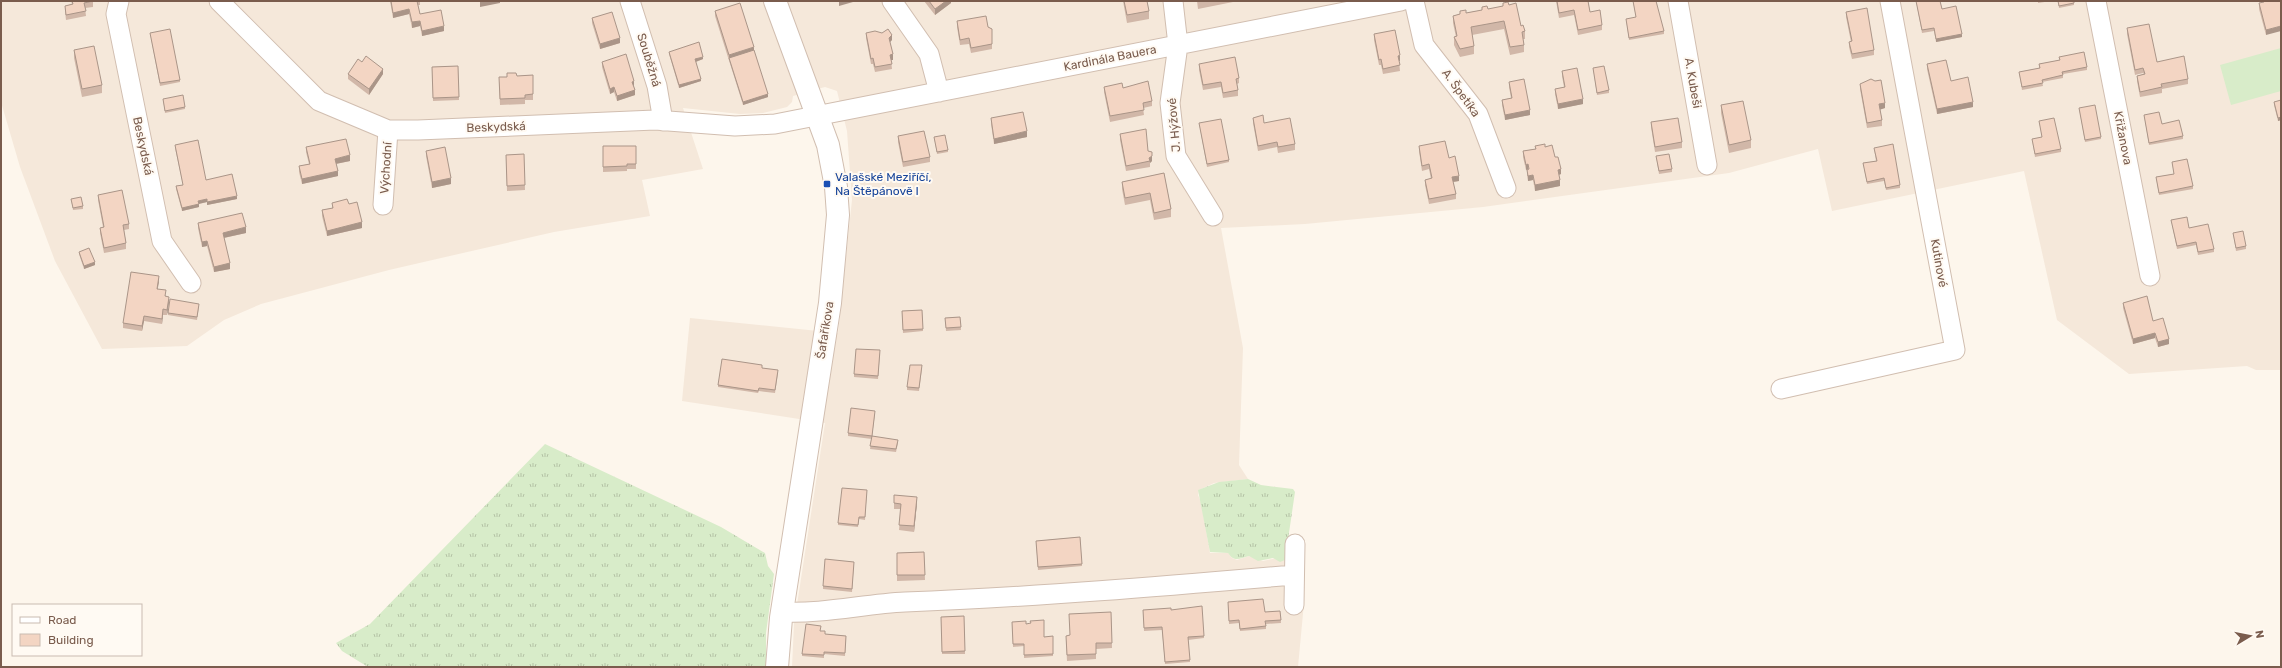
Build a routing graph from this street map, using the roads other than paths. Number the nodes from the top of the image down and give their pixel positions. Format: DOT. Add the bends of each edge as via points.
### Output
graph roads {
  1 [pos="119,1"];
  2 [pos="219,1"];
  3 [pos="630,1"];
  4 [pos="775,1"];
  5 [pos="892,1"];
  6 [pos="1173,1"];
  7 [pos="1401,1"];
  8 [pos="1414,1"];
  9 [pos="1678,1"];
  10 [pos="1890,1"];
  11 [pos="2096,1"];
  12 [pos="1178,45"];
  13 [pos="939,92"];
  14 [pos="818,115"];
  15 [pos="663,121"];
  16 [pos="388,130"];
  17 [pos="1708,165"];
  18 [pos="1506,188"];
  19 [pos="383,206"];
  20 [pos="1212,216"];
  21 [pos="2150,276"];
  22 [pos="191,283"];
  23 [pos="1781,389"];
  24 [pos="1295,544"];
  25 [pos="1294,575"];
  26 [pos="1294,604"];
  27 [pos="782,612"];
  28 [pos="777,667"];
  1 -- 22 [label="street, Beskydská" via="116,14 162,241"];
  2 -- 16 [label="street, Beskydská" via="319,101"];
  3 -- 15 [label="street, Souběžná" via="657,86"];
  4 -- 14 [label="street, Šafaříkova"];
  5 -- 13 [label="street" via="929,54"];
  6 -- 12 [label="street, J. Hýžové"];
  7 -- 12 [label="street, Kardinála Bauera"];
  8 -- 18 [label="street, A. Špetíka" via="1424,45 1478,114"];
  9 -- 17 [label="street, A. Kubeši"];
  10 -- 23 [label="street, Kutinové" via="1955,350"];
  11 -- 21 [label="street, Křižanova"];
  12 -- 13 [label="street, Kardinála Bauera"];
  12 -- 20 [label="street, J. Hýžové" via="1170,103 1176,156"];
  13 -- 14 [label="street, Kardinála Bauera"];
  14 -- 15 [label="street, Beskydská" via="759,126"];
  14 -- 27 [label="street, Šafaříkova" via="828,145 836,187 837,237 830,303"];
  15 -- 16 [label="street, Beskydská"];
  16 -- 19 [label="street, Východní"];
  24 -- 25 [label="street"];
  25 -- 26 [label="street"];
  25 -- 27 [label="street" via="1014,598 888,603"];
  27 -- 28 [label="street, Šafaříkova"];
}
